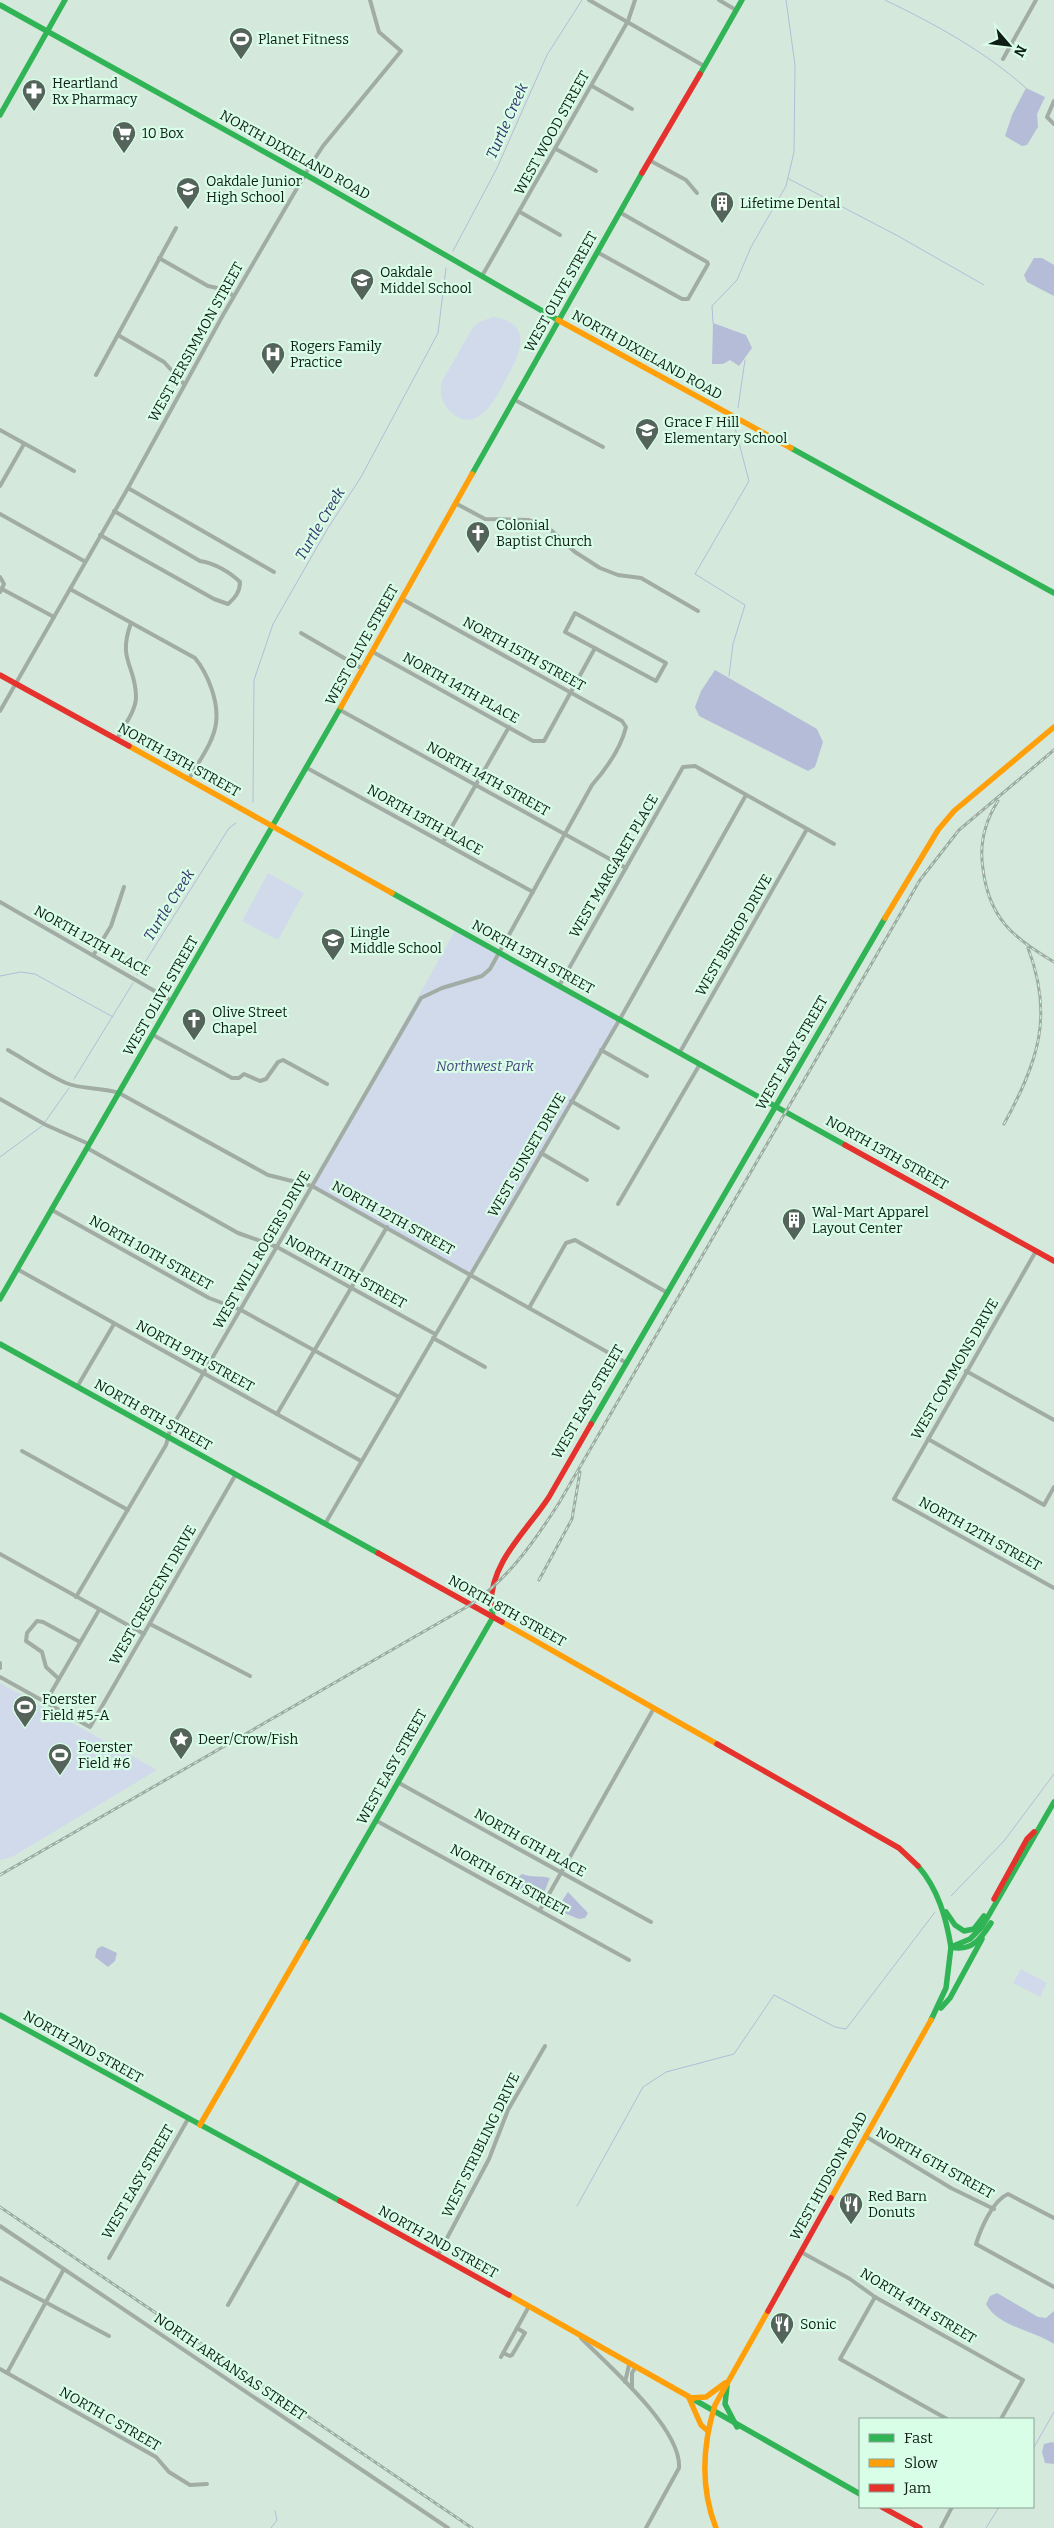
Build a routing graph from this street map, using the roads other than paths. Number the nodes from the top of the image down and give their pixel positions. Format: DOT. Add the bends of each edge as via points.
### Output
graph roads {
  1 [pos="65,0"];
  2 [pos="370,0"];
  3 [pos="589,0"];
  4 [pos="635,0"];
  5 [pos="719,0"];
  6 [pos="742,0"];
  7 [pos="1036,0"];
  8 [pos="0,5"];
  9 [pos="736,10"];
  10 [pos="628,22"];
  11 [pos="48,31"];
  12 [pos="1003,59"];
  13 [pos="704,66"];
  14 [pos="592,86"];
  15 [pos="1054,101"];
  16 [pos="632,108"];
  17 [pos="0,114"];
  18 [pos="1054,124"];
  19 [pos="556,149"];
  20 [pos="649,160"];
  21 [pos="596,171"];
  22 [pos="306,175"];
  23 [pos="697,193"];
  24 [pos="520,212"];
  25 [pos="621,213"];
  26 [pos="176,228"];
  27 [pos="560,235"];
  28 [pos="597,252"];
  29 [pos="159,258"];
  30 [pos="482,276"];
  31 [pos="234,296"];
  32 [pos="559,321"];
  33 [pos="118,335"];
  34 [pos="96,375"];
  35 [pos="184,384"];
  36 [pos="515,400"];
  37 [pos="0,430"];
  38 [pos="24,444"];
  39 [pos="603,447"];
  40 [pos="74,471"];
  41 [pos="0,486"];
  42 [pos="128,488"];
  43 [pos="457,504"];
  44 [pos="114,511"];
  45 [pos="0,514"];
  46 [pos="100,535"];
  47 [pos="84,561"];
  48 [pos="274,572"];
  49 [pos="0,577"];
  50 [pos="70,589"];
  51 [pos="1,590"];
  52 [pos="1054,593"];
  53 [pos="402,600"];
  54 [pos="698,611"];
  55 [pos="54,617"];
  56 [pos="131,623"];
  57 [pos="301,633"];
  58 [pos="595,648"];
  59 [pos="373,652"];
  60 [pos="363,669"];
  61 [pos="0,675"];
  62 [pos="16,684"];
  63 [pos="570,693"];
  64 [pos="340,710"];
  65 [pos="0,711"];
  66 [pos="508,727"];
  67 [pos="1054,727"];
  68 [pos="624,734"];
  69 [pos="117,739"];
  70 [pos="307,768"];
  71 [pos="189,779"];
  72 [pos="476,785"];
  73 [pos="746,795"];
  74 [pos="274,827"];
  75 [pos="807,829"];
  76 [pos="565,834"];
  77 [pos="443,842"];
  78 [pos="834,844"];
  79 [pos="626,868"];
  80 [pos="124,887"];
  81 [pos="532,892"];
  82 [pos="0,902"];
  83 [pos="501,952"];
  84 [pos="94,954"];
  85 [pos="559,986"];
  86 [pos="172,1001"];
  87 [pos="620,1019"];
  88 [pos="153,1035"];
  89 [pos="8,1050"];
  90 [pos="601,1050"];
  91 [pos="680,1052"];
  92 [pos="700,1064"];
  93 [pos="647,1076"];
  94 [pos="327,1084"];
  95 [pos="119,1092"];
  96 [pos="0,1099"];
  97 [pos="571,1101"];
  98 [pos="776,1106"];
  99 [pos="618,1128"];
  100 [pos="88,1146"];
  101 [pos="541,1153"];
  102 [pos="587,1180"];
  103 [pos="312,1186"];
  104 [pos="618,1204"];
  105 [pos="52,1210"];
  106 [pos="387,1227"];
  107 [pos="277,1247"];
  108 [pos="1036,1251"];
  109 [pos="1054,1261"];
  110 [pos="17,1269"];
  111 [pos="471,1274"];
  112 [pos="352,1288"];
  113 [pos="666,1292"];
  114 [pos="0,1299"];
  115 [pos="529,1308"];
  116 [pos="240,1310"];
  117 [pos="114,1324"];
  118 [pos="434,1336"];
  119 [pos="0,1344"];
  120 [pos="315,1351"];
  121 [pos="625,1362"];
  122 [pos="485,1367"];
  123 [pos="966,1371"];
  124 [pos="203,1373"];
  125 [pos="77,1387"];
  126 [pos="399,1398"];
  127 [pos="277,1414"];
  128 [pos="1054,1420"];
  129 [pos="168,1437"];
  130 [pos="928,1440"];
  131 [pos="22,1451"];
  132 [pos="361,1462"];
  133 [pos="236,1474"];
  134 [pos="1054,1487"];
  135 [pos="894,1499"];
  136 [pos="128,1510"];
  137 [pos="325,1524"];
  138 [pos="0,1554"];
  139 [pos="1054,1588"];
  140 [pos="76,1597"];
  141 [pos="99,1610"];
  142 [pos="493,1617"];
  143 [pos="150,1624"];
  144 [pos="144,1634"];
  145 [pos="80,1642"];
  146 [pos="0,1663"];
  147 [pos="0,1668"];
  148 [pos="250,1676"];
  149 [pos="0,1677"];
  150 [pos="59,1679"];
  151 [pos="44,1702"];
  152 [pos="654,1708"];
  153 [pos="399,1783"];
  154 [pos="1054,1802"];
  155 [pos="377,1822"];
  156 [pos="1041,1825"];
  157 [pos="562,1873"];
  158 [pos="943,1906"];
  159 [pos="540,1910"];
  160 [pos="651,1922"];
  161 [pos="982,1937"];
  162 [pos="951,1947"];
  163 [pos="629,1960"];
  164 [pos="934,2015"];
  165 [pos="0,2016"];
  166 [pos="545,2046"];
  167 [pos="188,2119"];
  168 [pos="200,2125"];
  169 [pos="866,2136"];
  170 [pos="300,2179"];
  171 [pos="994,2209"];
  172 [pos="1054,2218"];
  173 [pos="0,2226"];
  174 [pos="801,2252"];
  175 [pos="438,2255"];
  176 [pos="109,2258"];
  177 [pos="64,2269"];
  178 [pos="0,2278"];
  179 [pos="1054,2287"];
  180 [pos="875,2297"];
  181 [pos="46,2302"];
  182 [pos="228,2305"];
  183 [pos="528,2308"];
  184 [pos="517,2328"];
  185 [pos="108,2336"];
  186 [pos="581,2338"];
  187 [pos="632,2366"];
  188 [pos="0,2369"];
  189 [pos="7,2373"];
  190 [pos="625,2382"];
  191 [pos="728,2382"];
  192 [pos="632,2388"];
  193 [pos="689,2398"];
  194 [pos="712,2412"];
  195 [pos="945,2418"];
  196 [pos="1002,2418"];
  197 [pos="737,2426"];
  198 [pos="708,2431"];
  199 [pos="207,2484"];
  200 [pos="859,2493"];
  201 [pos="884,2508"];
  202 [pos="951,2508"];
  203 [pos="448,2528"];
  204 [pos="646,2528"];
  205 [pos="716,2528"];
  206 [pos="920,2528"];
  207 [pos="940,2528"];
  1 -- 11 [label="main road"];
  2 -- 22 [label="street, WEST PERSIMMON STREET" via="379,32 401,51 323,146"];
  3 -- 10 [label="street"];
  4 -- 10 [label="street, WEST WOOD STREET"];
  5 -- 9 [label="street"];
  6 -- 9 [label="main road, WEST OLIVE STREET"];
  7 -- 12 [label="street"];
  8 -- 11 [label="main road, NORTH DIXIELAND ROAD"];
  9 -- 13 [label="main road, WEST OLIVE STREET"];
  10 -- 13 [label="street"];
  10 -- 14 [label="street, WEST WOOD STREET"];
  11 -- 17 [label="main road"];
  11 -- 22 [label="main road, NORTH DIXIELAND ROAD"];
  13 -- 20 [label="main road, WEST OLIVE STREET"];
  14 -- 16 [label="street"];
  14 -- 19 [label="street, WEST WOOD STREET"];
  15 -- 18 [label="street" via="1048,117"];
  19 -- 21 [label="street"];
  19 -- 24 [label="street, WEST WOOD STREET"];
  20 -- 23 [label="street" via="686,180"];
  20 -- 25 [label="main road, WEST OLIVE STREET"];
  22 -- 30 [label="main road, NORTH DIXIELAND ROAD"];
  22 -- 31 [label="street, WEST PERSIMMON STREET"];
  24 -- 27 [label="street"];
  24 -- 30 [label="street, WEST WOOD STREET"];
  25 -- 28 [label="main road, WEST OLIVE STREET"];
  25 -- 28 [label="street" via="704,258 708,264 688,299 682,299"];
  26 -- 29 [label="street"];
  28 -- 32 [label="main road, WEST OLIVE STREET"];
  29 -- 31 [label="street" via="208,286"];
  29 -- 33 [label="street"];
  30 -- 32 [label="main road, NORTH DIXIELAND ROAD"];
  31 -- 35 [label="street, WEST PERSIMMON STREET"];
  32 -- 36 [label="main road, WEST OLIVE STREET"];
  32 -- 52 [label="main road, NORTH DIXIELAND ROAD"];
  33 -- 34 [label="street"];
  33 -- 35 [label="street" via="164,362"];
  35 -- 42 [label="street, WEST PERSIMMON STREET"];
  36 -- 39 [label="street"];
  36 -- 43 [label="main road, WEST OLIVE STREET"];
  37 -- 38 [label="street"];
  38 -- 40 [label="street"];
  38 -- 41 [label="street"];
  42 -- 44 [label="street, WEST PERSIMMON STREET"];
  42 -- 48 [label="street"];
  43 -- 53 [label="main road, WEST OLIVE STREET"];
  43 -- 54 [label="street" via="485,519 538,523 600,568 618,575 641,578"];
  44 -- 46 [label="street, WEST PERSIMMON STREET"];
  44 -- 46 [label="street" via="200,561 209,562 235,576 240,588 235,598 228,604 214,599"];
  45 -- 47 [label="street"];
  46 -- 47 [label="street, WEST PERSIMMON STREET"];
  47 -- 50 [label="street, WEST PERSIMMON STREET"];
  49 -- 51 [label="street" via="4,584"];
  50 -- 55 [label="street, WEST PERSIMMON STREET"];
  50 -- 56 [label="street"];
  51 -- 55 [label="street"];
  53 -- 59 [label="main road, WEST OLIVE STREET"];
  53 -- 63 [label="street, NORTH 15TH STREET"];
  55 -- 62 [label="street, WEST PERSIMMON STREET"];
  56 -- 69 [label="street" via="124,649 136,698"];
  56 -- 71 [label="street" via="195,658 211,688 217,722"];
  57 -- 60 [label="street"];
  58 -- 58 [label="street" via="565,632 576,613 666,663 656,681"];
  58 -- 63 [label="street"];
  59 -- 60 [label="main road, WEST OLIVE STREET"];
  59 -- 66 [label="street, NORTH 14TH PLACE"];
  60 -- 64 [label="main road, WEST OLIVE STREET"];
  61 -- 62 [label="main road, NORTH 13TH STREET"];
  62 -- 65 [label="street, WEST PERSIMMON STREET"];
  62 -- 69 [label="main road, NORTH 13TH STREET"];
  63 -- 66 [label="street, NORTH 14TH PLACE" via="544,741 533,741"];
  63 -- 68 [label="street, NORTH 15TH STREET" via="622,721 626,727"];
  64 -- 70 [label="main road, WEST OLIVE STREET"];
  64 -- 72 [label="street, NORTH 14TH STREET"];
  66 -- 72 [label="street"];
  67 -- 98 [label="main road, WEST EASY STREET" via="954,811 938,830"];
  68 -- 76 [label="street, WEST WILL ROGERS DRIVE"];
  69 -- 71 [label="main road, NORTH 13TH STREET"];
  70 -- 74 [label="main road, WEST OLIVE STREET"];
  70 -- 77 [label="street, NORTH 13TH PLACE"];
  71 -- 74 [label="main road, NORTH 13TH STREET"];
  72 -- 76 [label="street, NORTH 14TH STREET"];
  72 -- 77 [label="street"];
  73 -- 75 [label="street"];
  73 -- 79 [label="street, WEST MARGARET PLACE" via="695,766 683,768"];
  73 -- 87 [label="street, WEST SUNSET DRIVE"];
  74 -- 83 [label="main road, NORTH 13TH STREET"];
  74 -- 86 [label="main road, WEST OLIVE STREET"];
  75 -- 78 [label="street"];
  75 -- 91 [label="street, WEST BISHOP DRIVE"];
  76 -- 79 [label="street, NORTH 14TH STREET"];
  76 -- 81 [label="street, WEST WILL ROGERS DRIVE"];
  77 -- 81 [label="street, NORTH 13TH PLACE"];
  79 -- 85 [label="street, WEST MARGARET PLACE"];
  80 -- 84 [label="street" via="111,926"];
  81 -- 83 [label="street, WEST WILL ROGERS DRIVE"];
  82 -- 84 [label="street, NORTH 12TH PLACE"];
  83 -- 85 [label="main road, NORTH 13TH STREET"];
  83 -- 103 [label="street, WEST WILL ROGERS DRIVE" via="482,976 421,998"];
  84 -- 86 [label="street, NORTH 12TH PLACE"];
  85 -- 87 [label="main road, NORTH 13TH STREET"];
  86 -- 88 [label="main road, WEST OLIVE STREET"];
  87 -- 90 [label="street, WEST SUNSET DRIVE"];
  87 -- 91 [label="main road, NORTH 13TH STREET"];
  88 -- 94 [label="street" via="232,1078 244,1074 260,1081 266,1079 283,1060"];
  88 -- 95 [label="main road, WEST OLIVE STREET"];
  89 -- 95 [label="street, NORTH 12TH STREET" via="66,1083"];
  90 -- 93 [label="street"];
  90 -- 97 [label="street, WEST SUNSET DRIVE"];
  91 -- 92 [label="main road, NORTH 13TH STREET"];
  92 -- 98 [label="main road, NORTH 13TH STREET"];
  92 -- 104 [label="street"];
  95 -- 100 [label="main road, WEST OLIVE STREET"];
  95 -- 103 [label="street, NORTH 12TH STREET" via="268,1175"];
  96 -- 100 [label="street, NORTH 11TH STREET"];
  97 -- 99 [label="street"];
  97 -- 101 [label="street, WEST SUNSET DRIVE"];
  98 -- 108 [label="main road, NORTH 13TH STREET"];
  98 -- 113 [label="main road, WEST EASY STREET"];
  100 -- 105 [label="main road, WEST OLIVE STREET"];
  100 -- 107 [label="street, NORTH 11TH STREET" via="238,1233"];
  101 -- 102 [label="street"];
  101 -- 111 [label="street, WEST SUNSET DRIVE"];
  103 -- 106 [label="street, NORTH 12TH STREET"];
  103 -- 107 [label="street, WEST WILL ROGERS DRIVE"];
  105 -- 110 [label="main road, WEST OLIVE STREET"];
  105 -- 116 [label="street, NORTH 10TH STREET" via="209,1298"];
  106 -- 111 [label="street, NORTH 12TH STREET"];
  106 -- 112 [label="street"];
  107 -- 112 [label="street, NORTH 11TH STREET"];
  107 -- 116 [label="street, WEST WILL ROGERS DRIVE"];
  108 -- 109 [label="main road, NORTH 13TH STREET"];
  108 -- 123 [label="street, WEST COMMONS DRIVE"];
  110 -- 114 [label="main road, WEST OLIVE STREET"];
  110 -- 117 [label="street, NORTH 9TH STREET"];
  111 -- 115 [label="street, NORTH 12TH STREET"];
  111 -- 118 [label="street, WEST SUNSET DRIVE"];
  112 -- 118 [label="street, NORTH 11TH STREET"];
  112 -- 120 [label="street"];
  113 -- 115 [label="street" via="575,1240 566,1243"];
  113 -- 121 [label="main road, WEST EASY STREET"];
  115 -- 121 [label="street, NORTH 12TH STREET"];
  116 -- 120 [label="street, NORTH 10TH STREET"];
  116 -- 124 [label="street, WEST WILL ROGERS DRIVE"];
  117 -- 124 [label="street, NORTH 9TH STREET"];
  117 -- 125 [label="street"];
  118 -- 122 [label="street, NORTH 11TH STREET"];
  118 -- 126 [label="street, WEST SUNSET DRIVE"];
  119 -- 125 [label="main road, NORTH 8TH STREET"];
  120 -- 126 [label="street, NORTH 10TH STREET"];
  120 -- 127 [label="street"];
  121 -- 142 [label="main road, WEST EASY STREET" via="548,1498 499,1567 490,1603"];
  123 -- 128 [label="street"];
  123 -- 130 [label="street, WEST COMMONS DRIVE"];
  124 -- 127 [label="street, NORTH 9TH STREET"];
  124 -- 129 [label="street, WEST WILL ROGERS DRIVE"];
  125 -- 129 [label="main road, NORTH 8TH STREET"];
  126 -- 132 [label="street, WEST SUNSET DRIVE"];
  127 -- 132 [label="street, NORTH 9TH STREET"];
  129 -- 133 [label="main road, NORTH 8TH STREET"];
  129 -- 136 [label="street, WEST WILL ROGERS DRIVE"];
  130 -- 134 [label="street" via="1044,1505"];
  130 -- 135 [label="street, WEST COMMONS DRIVE"];
  131 -- 136 [label="street"];
  132 -- 137 [label="street, WEST SUNSET DRIVE"];
  133 -- 137 [label="main road, NORTH 8TH STREET"];
  133 -- 143 [label="street, WEST CRESCENT DRIVE"];
  135 -- 139 [label="street, NORTH 12TH STREET"];
  136 -- 140 [label="street, WEST WILL ROGERS DRIVE"];
  137 -- 142 [label="main road, NORTH 8TH STREET"];
  138 -- 140 [label="street"];
  140 -- 141 [label="street"];
  141 -- 144 [label="street"];
  141 -- 145 [label="street"];
  142 -- 152 [label="main road, NORTH 8TH STREET"];
  142 -- 153 [label="main road, WEST EASY STREET"];
  143 -- 144 [label="street, WEST CRESCENT DRIVE"];
  143 -- 148 [label="street"];
  144 -- 151 [label="street, WEST CRESCENT DRIVE" via="90,1728"];
  145 -- 150 [label="street"];
  145 -- 150 [label="street" via="43,1622 37,1621 27,1633 26,1641 42,1652 46,1667"];
  146 -- 147 [label="street"];
  149 -- 151 [label="street"];
  150 -- 151 [label="street"];
  152 -- 157 [label="street"];
  152 -- 158 [label="main road, NORTH 8TH STREET" via="899,1848 931,1881"];
  153 -- 155 [label="main road, WEST EASY STREET"];
  153 -- 157 [label="street, NORTH 6TH PLACE"];
  154 -- 156 [label="main road"];
  155 -- 159 [label="street, NORTH 6TH STREET"];
  155 -- 168 [label="main road, WEST EASY STREET"];
  156 -- 158 [label="main road" via="1027,1840 977,1927 970,1931 956,1928"];
  156 -- 161 [label="main road" via="1037,1841"];
  156 -- 162 [label="main road" via="982,1927 970,1939"];
  157 -- 159 [label="street"];
  157 -- 160 [label="street, NORTH 6TH PLACE"];
  158 -- 162 [label="main road, NORTH 8TH STREET"];
  159 -- 163 [label="street, NORTH 6TH STREET"];
  161 -- 162 [label="main road" via="969,1948 959,1950"];
  161 -- 164 [label="main road" via="950,1998"];
  162 -- 164 [label="main road, WEST HUDSON ROAD" via="946,1988"];
  164 -- 169 [label="main road, WEST HUDSON ROAD"];
  165 -- 167 [label="main road, NORTH 2ND STREET"];
  166 -- 175 [label="street, WEST STRIBLING DRIVE" via="508,2110 489,2159"];
  167 -- 168 [label="main road, NORTH 2ND STREET"];
  167 -- 176 [label="street, WEST EASY STREET"];
  168 -- 170 [label="main road, NORTH 2ND STREET"];
  169 -- 171 [label="street, NORTH 6TH STREET" via="951,2188"];
  169 -- 174 [label="main road, WEST HUDSON ROAD"];
  170 -- 175 [label="main road, NORTH 2ND STREET"];
  170 -- 182 [label="street"];
  171 -- 172 [label="street, NORTH 6TH STREET" via="1002,2196 1008,2194"];
  171 -- 179 [label="street" via="976,2244"];
  173 -- 177 [label="street, NORTH ARKANSAS STREET"];
  174 -- 180 [label="street, NORTH 4TH STREET"];
  174 -- 191 [label="main road, WEST HUDSON ROAD"];
  175 -- 183 [label="main road, NORTH 2ND STREET"];
  177 -- 181 [label="street"];
  177 -- 203 [label="street, NORTH ARKANSAS STREET"];
  178 -- 181 [label="street"];
  180 -- 195 [label="street" via="840,2359"];
  180 -- 196 [label="street, NORTH 4TH STREET" via="1023,2380"];
  181 -- 185 [label="street"];
  181 -- 189 [label="street"];
  183 -- 184 [label="street"];
  183 -- 186 [label="main road, NORTH 2ND STREET"];
  184 -- 184 [label="street" via="502,2355 512,2355 525,2333"];
  186 -- 187 [label="main road, NORTH 2ND STREET"];
  186 -- 190 [label="street"];
  187 -- 190 [label="street"];
  187 -- 192 [label="street"];
  187 -- 193 [label="main road, NORTH 2ND STREET"];
  188 -- 189 [label="street, NORTH C STREET"];
  189 -- 199 [label="street, NORTH C STREET" via="156,2457 169,2472 190,2485"];
  190 -- 192 [label="street"];
  191 -- 193 [label="main road" via="706,2396"];
  191 -- 194 [label="main road, WEST HUDSON ROAD"];
  191 -- 197 [label="main road" via="725,2404"];
  192 -- 204 [label="street" via="655,2415 680,2458 679,2468"];
  193 -- 194 [label="main road, NORTH 2ND STREET"];
  193 -- 198 [label="main road" via="700,2425"];
  194 -- 197 [label="main road, NORTH 2ND STREET"];
  194 -- 198 [label="main road, WEST HUDSON ROAD"];
  197 -- 200 [label="main road, NORTH 2ND STREET"];
  198 -- 205 [label="main road, WEST HUDSON ROAD" via="703,2478"];
  201 -- 206 [label="main road"];
  202 -- 207 [label="street"];
}
